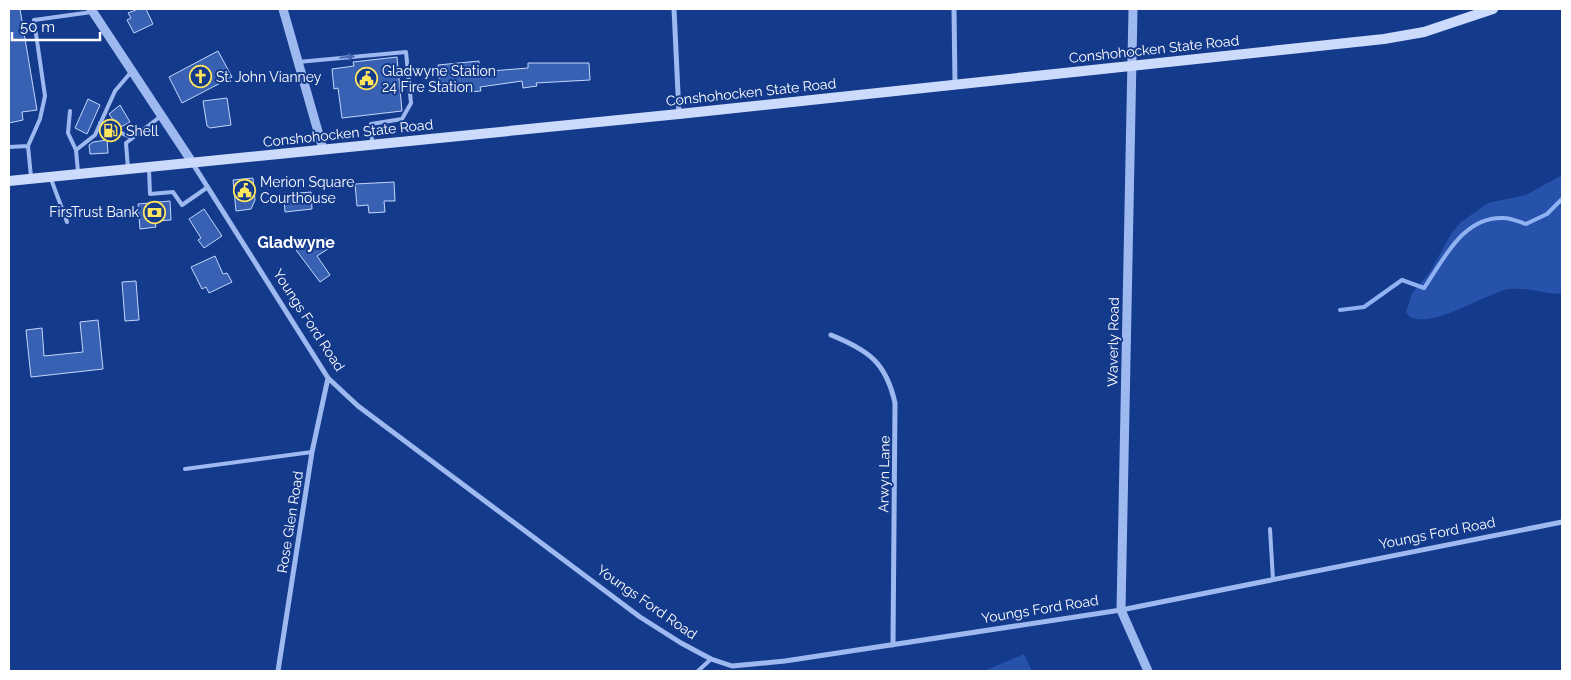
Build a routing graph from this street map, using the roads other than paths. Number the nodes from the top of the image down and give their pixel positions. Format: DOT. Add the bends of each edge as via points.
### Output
graph roads {
  1 [pos="283,9"];
  2 [pos="674,9"];
  3 [pos="954,9"];
  4 [pos="1133,9"];
  5 [pos="1493,9"];
  6 [pos="92,10"];
  7 [pos="298,62"];
  8 [pos="1132,66"];
  9 [pos="132,71"];
  10 [pos="955,84"];
  11 [pos="70,111"];
  12 [pos="679,114"];
  13 [pos="161,116"];
  14 [pos="100,123"];
  15 [pos="132,138"];
  16 [pos="372,144"];
  17 [pos="28,146"];
  18 [pos="9,147"];
  19 [pos="323,149"];
  20 [pos="76,150"];
  21 [pos="192,162"];
  22 [pos="149,167"];
  23 [pos="128,169"];
  24 [pos="78,174"];
  25 [pos="50,177"];
  26 [pos="31,178"];
  27 [pos="9,181"];
  28 [pos="208,187"];
  29 [pos="67,222"];
  30 [pos="831,335"];
  31 [pos="328,378"];
  32 [pos="312,452"];
  33 [pos="185,468"];
  34 [pos="1562,522"];
  35 [pos="1270,529"];
  36 [pos="1273,580"];
  37 [pos="1121,610"];
  38 [pos="894,645"];
  39 [pos="711,659"];
  40 [pos="733,668"];
  41 [pos="278,671"];
  42 [pos="698,671"];
  43 [pos="1148,671"];
  1 -- 7 [label="street"];
  2 -- 12 [label="street"];
  3 -- 10 [label="street"];
  4 -- 8 [label="street, Waverly Road"];
  5 -- 8 [label="main road, Conshohocken State Road" via="1406,36"];
  6 -- 9 [label="street, Youngs Ford Road"];
  6 -- 17 [label="lane" via="34,20 45,96 40,119"];
  7 -- 16 [label="lane, one-way" via="406,52 411,103 402,119 371,124"];
  7 -- 19 [label="street"];
  8 -- 10 [label="main road, Conshohocken State Road"];
  8 -- 37 [label="street, Waverly Road"];
  9 -- 13 [label="street, Youngs Ford Road"];
  9 -- 14 [label="lane" via="115,91"];
  10 -- 12 [label="main road, Conshohocken State Road"];
  11 -- 20 [label="lane" via="68,133"];
  12 -- 16 [label="main road, Conshohocken State Road"];
  13 -- 15 [label="lane"];
  13 -- 21 [label="street, Youngs Ford Road"];
  14 -- 15 [label="lane"];
  14 -- 20 [label="lane" via="95,135"];
  15 -- 23 [label="lane" via="126,143"];
  16 -- 19 [label="main road, Conshohocken State Road"];
  17 -- 18 [label="lane"];
  17 -- 26 [label="lane"];
  19 -- 21 [label="main road, Conshohocken State Road"];
  20 -- 24 [label="lane"];
  21 -- 22 [label="main road, Conshohocken State Road"];
  21 -- 28 [label="street, Youngs Ford Road"];
  22 -- 23 [label="main road, Conshohocken State Road"];
  22 -- 28 [label="lane" via="150,194 173,192 182,205"];
  23 -- 24 [label="main road, Conshohocken State Road"];
  24 -- 25 [label="main road, Conshohocken State Road"];
  25 -- 26 [label="main road, Conshohocken State Road"];
  25 -- 29 [label="lane"];
  26 -- 27 [label="main road, Conshohocken State Road"];
  28 -- 31 [label="street, Youngs Ford Road"];
  30 -- 38 [label="street, Arwyn Lane" via="854,344 875,360 890,382 894,398"];
  31 -- 32 [label="street, Rose Glen Road"];
  31 -- 39 [label="street, Youngs Ford Road" via="375,420 640,617"];
  32 -- 33 [label="lane"];
  32 -- 41 [label="street, Rose Glen Road"];
  34 -- 36 [label="street, Youngs Ford Road"];
  35 -- 36 [label="lane"];
  36 -- 37 [label="street, Youngs Ford Road"];
  37 -- 38 [label="street, Youngs Ford Road"];
  37 -- 43 [label="street, Waverly Road"];
  38 -- 40 [label="street, Youngs Ford Road"];
  39 -- 40 [label="street, Youngs Ford Road"];
  39 -- 42 [label="lane"];
}
